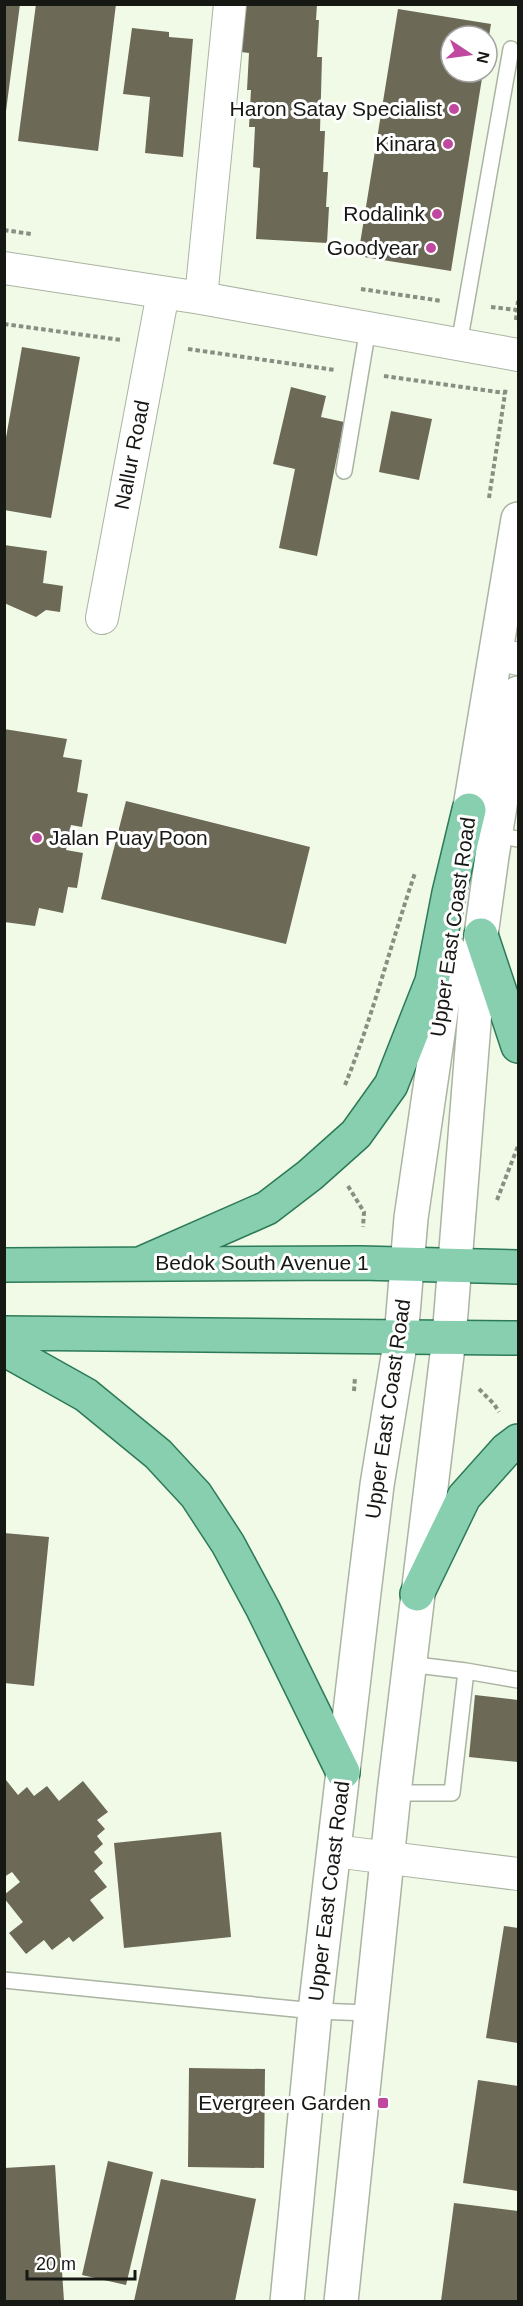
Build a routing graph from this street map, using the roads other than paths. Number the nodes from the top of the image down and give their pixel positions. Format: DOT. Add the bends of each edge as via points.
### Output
graph roads {
  1 [pos="230,4"];
  2 [pos="511,49"];
  3 [pos="4,268"];
  4 [pos="163,294"];
  5 [pos="201,298"];
  6 [pos="368,328"];
  7 [pos="459,344"];
  8 [pos="515,354"];
  9 [pos="344,471"];
  10 [pos="519,519"];
  11 [pos="102,618"];
  12 [pos="508,657"];
  13 [pos="519,693"];
  14 [pos="469,810"];
  15 [pos="507,837"];
  16 [pos="481,935"];
  17 [pos="519,1046"];
  18 [pos="142,1263"];
  19 [pos="4,1265"];
  20 [pos="406,1265"];
  21 [pos="455,1266"];
  22 [pos="519,1267"];
  23 [pos="4,1333"];
  24 [pos="401,1338"];
  25 [pos="448,1338"];
  26 [pos="519,1338"];
  27 [pos="4,1349"];
  28 [pos="519,1441"];
  29 [pos="417,1594"];
  30 [pos="408,1664"];
  31 [pos="466,1671"];
  32 [pos="519,1680"];
  33 [pos="343,1772"];
  34 [pos="394,1793"];
  35 [pos="334,1851"];
  36 [pos="387,1856"];
  37 [pos="519,1874"];
  38 [pos="4,1980"];
  39 [pos="315,2011"];
  40 [pos="370,2013"];
  41 [pos="287,2301"];
  42 [pos="341,2301"];
  1 -- 5 [label="street"];
  2 -- 7 [label="lane"];
  3 -- 4 [label="street"];
  4 -- 5 [label="street"];
  4 -- 11 [label="street, Nallur Road"];
  5 -- 6 [label="street"];
  6 -- 7 [label="street"];
  6 -- 9 [label="lane"];
  7 -- 8 [label="street"];
  10 -- 12 [label="main road, Upper East Coast Road"];
  12 -- 14 [label="main road, Upper East Coast Road"];
  13 -- 15 [label="main road, Upper East Coast Road"];
  14 -- 18 [label="main road" via="432,981 391,1084 356,1134 267,1208"];
  14 -- 20 [label="main road, Upper East Coast Road"];
  15 -- 16 [label="main road, Upper East Coast Road"];
  16 -- 17 [label="main road"];
  16 -- 21 [label="main road, Upper East Coast Road"];
  18 -- 19 [label="main road, Bedok South Avenue 1"];
  18 -- 20 [label="main road, Bedok South Avenue 1"];
  20 -- 21 [label="main road, Bedok South Avenue 1"];
  20 -- 24 [label="main road, Upper East Coast Road"];
  21 -- 22 [label="main road, Bedok South Avenue 1"];
  21 -- 25 [label="main road, Upper East Coast Road"];
  23 -- 24 [label="main road"];
  24 -- 25 [label="main road"];
  24 -- 33 [label="main road, Upper East Coast Road" via="377,1485"];
  25 -- 26 [label="main road"];
  25 -- 29 [label="main road, Upper East Coast Road"];
  27 -- 33 [label="main road" via="86,1395 158,1454 196,1495 263,1609"];
  28 -- 29 [label="main road" via="464,1497"];
  29 -- 30 [label="main road, Upper East Coast Road"];
  30 -- 31 [label="lane"];
  30 -- 34 [label="main road, Upper East Coast Road"];
  31 -- 32 [label="lane"];
  31 -- 34 [label="lane" via="452,1793"];
  33 -- 35 [label="main road, Upper East Coast Road"];
  34 -- 36 [label="main road, Upper East Coast Road"];
  35 -- 36 [label="street"];
  35 -- 39 [label="main road, Upper East Coast Road"];
  36 -- 37 [label="street"];
  36 -- 40 [label="main road, Upper East Coast Road"];
  38 -- 39 [label="lane"];
  39 -- 40 [label="lane"];
  39 -- 41 [label="main road, Upper East Coast Road"];
  40 -- 42 [label="main road, Upper East Coast Road"];
}
